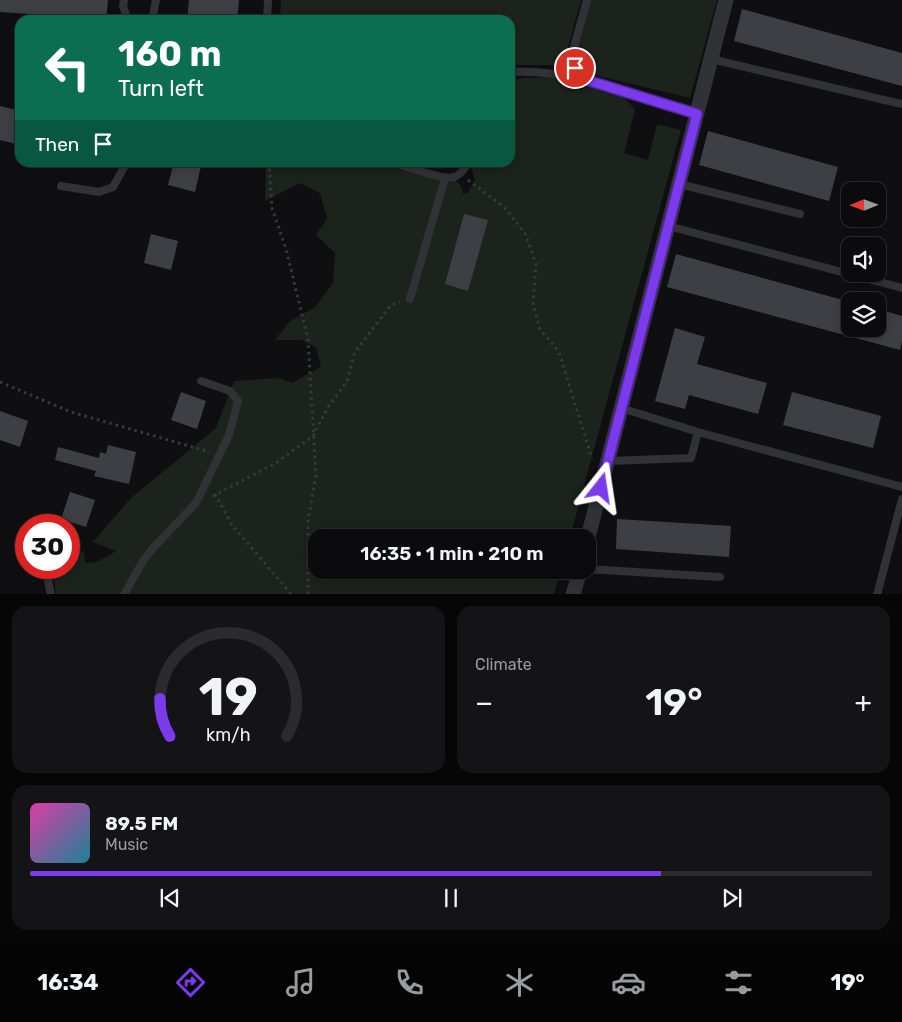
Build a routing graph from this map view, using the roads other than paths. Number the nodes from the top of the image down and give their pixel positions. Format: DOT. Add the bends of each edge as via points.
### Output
graph roads {
  1 [pos="124,0"];
  2 [pos="156,0"];
  3 [pos="268,0"];
  4 [pos="587,0"];
  5 [pos="726,0"];
  6 [pos="126,15"];
  7 [pos="153,15"];
  8 [pos="267,15"];
  9 [pos="711,59"];
  10 [pos="515,72"];
  11 [pos="519,72"];
  12 [pos="515,75"];
  13 [pos="580,78"];
  14 [pos="902,104"];
  15 [pos="697,114"];
  16 [pos="124,167"];
  17 [pos="409,167"];
  18 [pos="466,167"];
  19 [pos="445,178"];
  20 [pos="679,184"];
  21 [pos="61,186"];
  22 [pos="800,214"];
  23 [pos="668,226"];
  24 [pos="902,288"];
  25 [pos="410,299"];
  26 [pos="200,382"];
  27 [pos="621,408"];
  28 [pos="698,432"];
  29 [pos="600,461"];
  30 [pos="902,488"];
  31 [pos="902,499"];
  32 [pos="589,529"];
  33 [pos="596,570"];
  34 [pos="720,577"];
  35 [pos="48,579"];
  36 [pos="578,579"];
  37 [pos="51,594"];
  38 [pos="124,594"];
  39 [pos="574,594"];
  40 [pos="876,594"];
  1 -- 6 [label="lane"];
  2 -- 7 [label="lane"];
  3 -- 8 [label="lane"];
  4 -- 13 [label="lane" via="571,58"];
  5 -- 9 [label="street"];
  9 -- 14 [label="lane"];
  9 -- 15 [label="street"];
  10 -- 11 [label="lane"];
  11 -- 12 [label="lane"];
  11 -- 13 [label="lane"];
  13 -- 15 [label="lane"];
  15 -- 20 [label="street"];
  16 -- 21 [label="lane" via="112,187 99,192"];
  17 -- 19 [label="lane"];
  18 -- 19 [label="lane" via="455,177"];
  19 -- 25 [label="lane"];
  20 -- 22 [label="lane"];
  20 -- 23 [label="street"];
  23 -- 24 [label="lane"];
  23 -- 27 [label="street"];
  26 -- 38 [label="lane" via="230,391 238,401 229,435 196,503 154,547"];
  27 -- 28 [label="lane"];
  27 -- 29 [label="street"];
  28 -- 29 [label="lane" via="691,458"];
  28 -- 30 [label="lane"];
  29 -- 32 [label="street"];
  31 -- 40 [label="lane"];
  33 -- 34 [label="lane"];
  35 -- 37 [label="lane"];
  36 -- 39 [label="street"];
}
